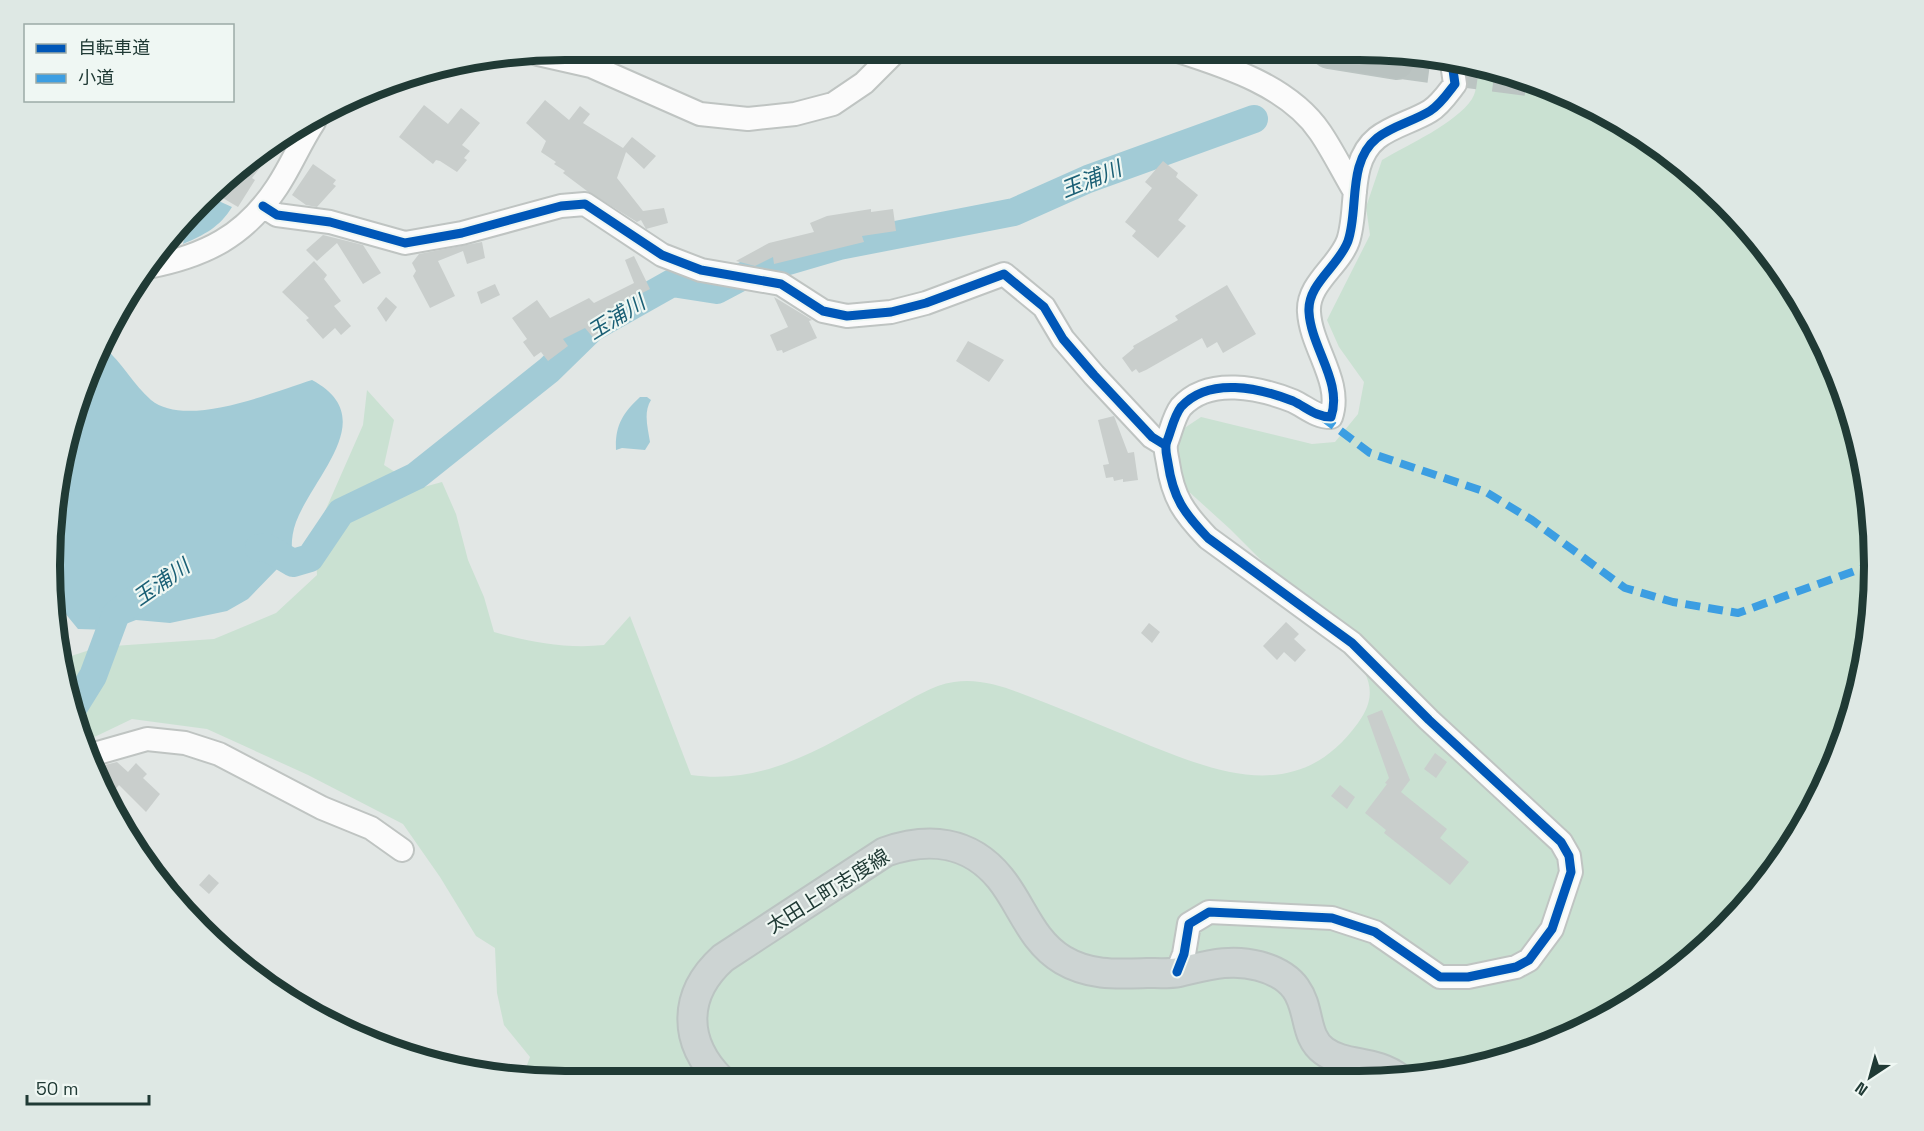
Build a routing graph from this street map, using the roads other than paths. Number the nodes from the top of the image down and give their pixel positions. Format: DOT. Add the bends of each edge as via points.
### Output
graph roads {
  1 [pos="565,60"];
  2 [pos="887,60"];
  3 [pos="1206,60"];
  4 [pos="1391,61"];
  5 [pos="1397,62"];
  6 [pos="1453,69"];
  7 [pos="309,131"];
  8 [pos="1354,192"];
  9 [pos="263,206"];
  10 [pos="159,265"];
  11 [pos="1165,445"];
  12 [pos="96,753"];
  13 [pos="402,850"];
  14 [pos="1177,972"];
  15 [pos="1389,1070"];
  16 [pos="714,1071"];
  1 -- 2 [label="street" via="591,66 700,114 748,119 795,114 833,104 864,83"];
  3 -- 8 [label="street" via="1267,87 1301,110 1320,131"];
  4 -- 5 [label="highway"];
  6 -- 8 [label="street" via="1455,84 1433,110 1376,138 1361,163"];
  7 -- 9 [label="street"];
  8 -- 11 [label="street" via="1348,242 1316,288 1309,309 1312,335 1333,386 1331,417 1322,417 1294,402 1257,390 1222,387 1195,396 1181,408"];
  9 -- 10 [label="street" via="249,223 209,250"];
  9 -- 11 [label="street" via="277,215 330,222 405,243 462,233 561,206 585,204 662,255 701,270 780,284 823,311 847,316 891,312 926,303 1004,274 1044,306 1063,339 1094,375 1152,437"];
  11 -- 14 [label="street" via="1172,490 1208,538 1352,643 1561,842 1569,856 1571,872 1552,929 1529,960 1516,967 1468,977 1440,977 1375,932 1332,918 1234,911 1209,912 1189,924"];
  12 -- 13 [label="street" via="147,738 185,743 219,754 322,808 371,828"];
  14 -- 15 [label="main road, 太田上町志度線" via="1210,963 1235,962 1279,973 1294,986 1304,1003 1315,1039 1324,1051"];
  14 -- 16 [label="main road, 太田上町志度線" via="1104,975 1083,970 1062,960 1043,944 1000,878 981,860 958,848 933,842 908,844 885,852 723,958 707,973 697,989 693,1023 703,1056"];
}
